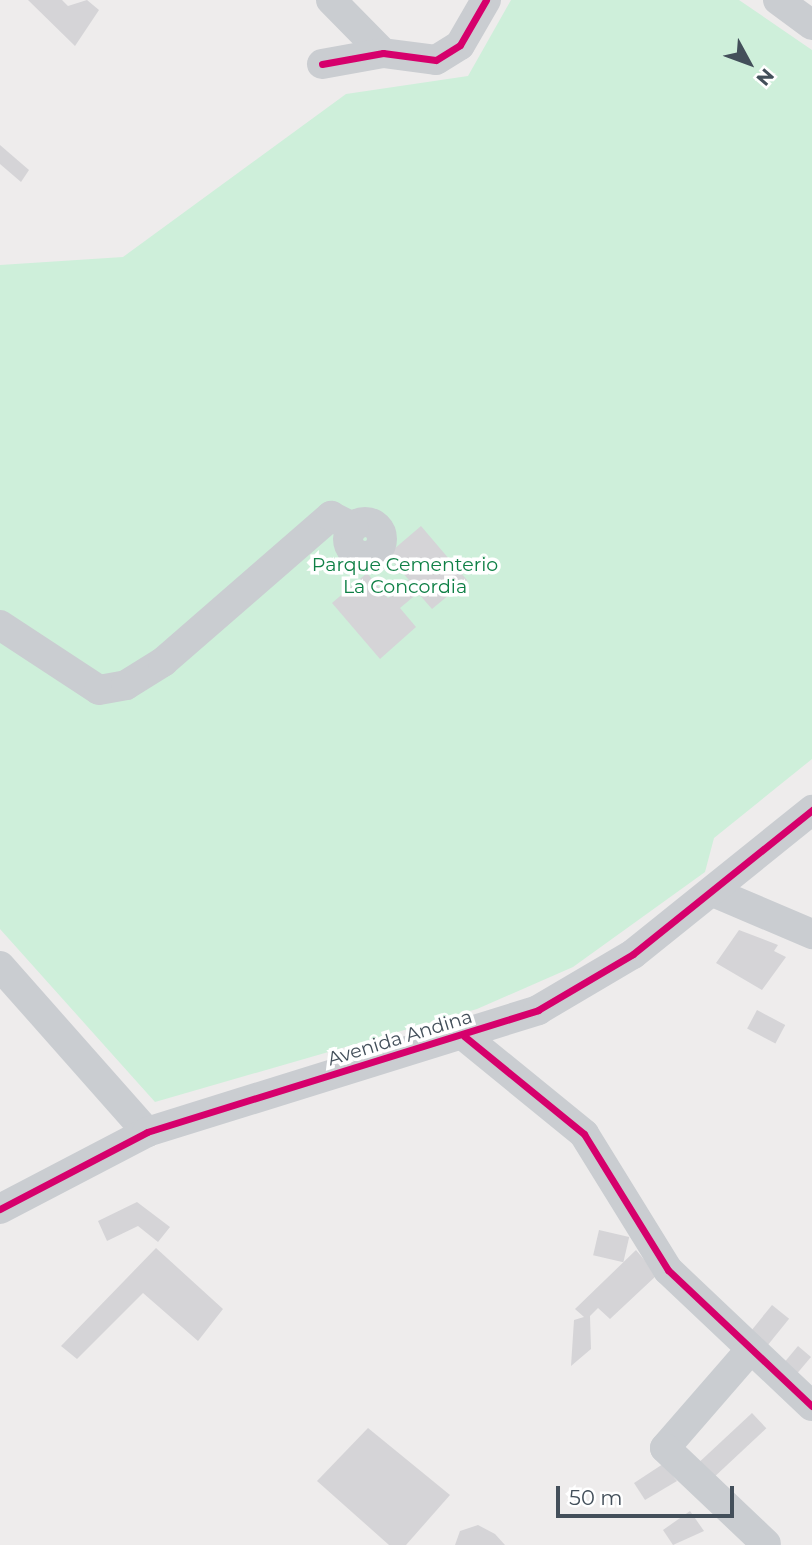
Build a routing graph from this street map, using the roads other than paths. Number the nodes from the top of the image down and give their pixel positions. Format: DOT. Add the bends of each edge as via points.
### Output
graph roads {
  1 [pos="331,0"];
  2 [pos="486,0"];
  3 [pos="778,0"];
  4 [pos="812,25"];
  5 [pos="383,53"];
  6 [pos="322,64"];
  7 [pos="353,527"];
  8 [pos="0,625"];
  9 [pos="812,810"];
  10 [pos="713,892"];
  11 [pos="812,934"];
  12 [pos="0,966"];
  13 [pos="464,1036"];
  14 [pos="147,1132"];
  15 [pos="0,1209"];
  16 [pos="751,1349"];
  17 [pos="812,1406"];
  18 [pos="766,1544"];
  1 -- 5 [label="street"];
  2 -- 5 [label="street" via="460,45 436,60"];
  3 -- 4 [label="street"];
  5 -- 6 [label="street"];
  7 -- 8 [label="street" via="331,516 163,662 126,685 99,690"];
  9 -- 10 [label="street, Avenida Andina"];
  10 -- 11 [label="street"];
  10 -- 13 [label="street, Avenida Andina" via="591,982"];
  12 -- 14 [label="street"];
  13 -- 14 [label="street, Avenida Andina"];
  13 -- 16 [label="street" via="584,1134 668,1270"];
  14 -- 15 [label="street, Avenida Andina"];
  16 -- 17 [label="street"];
  16 -- 18 [label="street" via="665,1448"];
}
